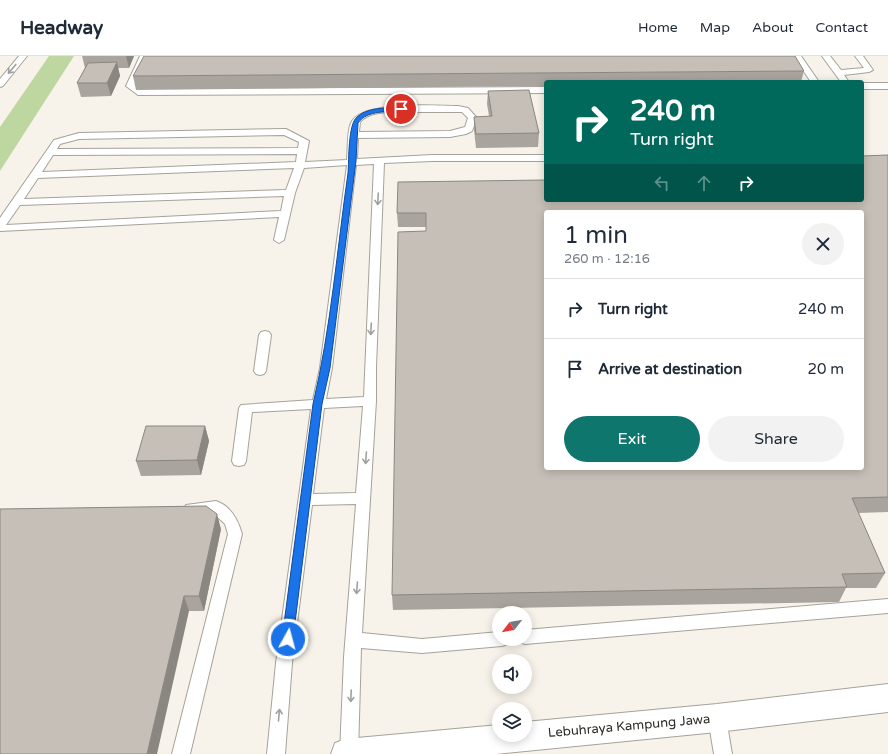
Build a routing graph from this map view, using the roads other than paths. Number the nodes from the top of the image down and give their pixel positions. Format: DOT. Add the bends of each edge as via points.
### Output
graph roads {
  1 [pos="23,56"];
  2 [pos="144,56"];
  3 [pos="797,56"];
  4 [pos="826,56"];
  5 [pos="859,56"];
  6 [pos="838,73"];
  7 [pos="814,80"];
  8 [pos="843,80"];
  9 [pos="0,84"];
  10 [pos="864,86"];
  11 [pos="887,88"];
  12 [pos="544,90"];
  13 [pos="354,135"];
  14 [pos="301,151"];
  15 [pos="51,152"];
  16 [pos="544,158"];
  17 [pos="380,160"];
  18 [pos="352,161"];
  19 [pos="300,165"];
  20 [pos="35,175"];
  21 [pos="290,193"];
  22 [pos="16,202"];
  23 [pos="284,214"];
  24 [pos="0,227"];
  25 [pos="279,240"];
  26 [pos="265,335"];
  27 [pos="260,371"];
  28 [pos="370,401"];
  29 [pos="318,404"];
  30 [pos="239,461"];
  31 [pos="363,498"];
  32 [pos="305,500"];
  33 [pos="176,510"];
  34 [pos="888,606"];
  35 [pos="532,636"];
  36 [pos="353,640"];
  37 [pos="492,640"];
  38 [pos="888,698"];
  39 [pos="717,718"];
  40 [pos="181,754"];
  41 [pos="276,754"];
  42 [pos="346,754"];
  43 [pos="349,754"];
  44 [pos="722,754"];
  1 -- 9 [label="lane, one-way"];
  2 -- 12 [label="lane" via="130,86 138,92"];
  3 -- 7 [label="lane"];
  4 -- 6 [label="lane"];
  5 -- 6 [label="lane" via="870,70"];
  6 -- 8 [label="lane"];
  10 -- 11 [label="lane"];
  13 -- 13 [label="lane" via="355,123 359,118 381,110 458,109 465,110 473,118 469,129 450,134"];
  13 -- 18 [label="lane"];
  14 -- 15 [label="lane"];
  14 -- 15 [label="lane" via="304,141 286,132 79,136 57,142"];
  14 -- 19 [label="lane"];
  15 -- 20 [label="lane"];
  16 -- 17 [label="lane"];
  17 -- 18 [label="lane"];
  17 -- 28 [label="lane, one-way"];
  18 -- 19 [label="lane"];
  18 -- 29 [label="lane" via="326,368"];
  19 -- 20 [label="lane"];
  19 -- 21 [label="lane"];
  20 -- 22 [label="lane"];
  21 -- 22 [label="lane"];
  21 -- 23 [label="lane"];
  22 -- 24 [label="lane"];
  23 -- 24 [label="lane"];
  23 -- 25 [label="lane"];
  26 -- 27 [label="lane"];
  28 -- 29 [label="lane"];
  28 -- 31 [label="lane, one-way"];
  29 -- 30 [label="lane" via="246,408"];
  29 -- 32 [label="lane"];
  31 -- 32 [label="lane"];
  31 -- 36 [label="lane, one-way"];
  41 -- 32 [label="lane, one-way" via="284,664"];
  33 -- 40 [label="lane" via="216,507 231,521 236,534"];
  34 -- 35 [label="lane"];
  36 -- 37 [label="lane" via="422,646"];
  36 -- 43 [label="lane, one-way"];
  38 -- 39 [label="street, Lebuhraya Kampung Jawa"];
  39 -- 43 [label="street, Lebuhraya Kampung Jawa"];
  39 -- 44 [label="lane"];
  42 -- 43 [label="street, Lebuhraya Kampung Jawa"];
}
